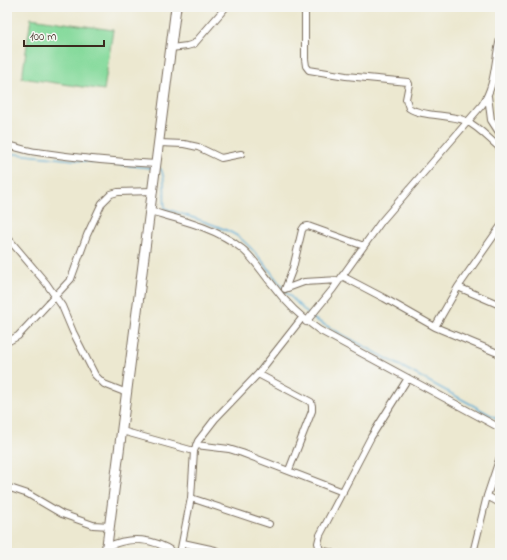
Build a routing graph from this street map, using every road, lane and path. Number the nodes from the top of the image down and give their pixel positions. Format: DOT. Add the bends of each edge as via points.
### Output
graph roads {
  1 [pos="176,7"];
  2 [pos="226,7"];
  3 [pos="305,7"];
  4 [pos="500,39"];
  5 [pos="171,48"];
  6 [pos="492,85"];
  7 [pos="500,86"];
  8 [pos="488,96"];
  9 [pos="467,121"];
  10 [pos="500,134"];
  11 [pos="159,143"];
  12 [pos="7,145"];
  13 [pos="500,148"];
  14 [pos="241,154"];
  15 [pos="156,164"];
  16 [pos="153,191"];
  17 [pos="150,211"];
  18 [pos="499,230"];
  19 [pos="7,237"];
  20 [pos="364,246"];
  21 [pos="341,278"];
  22 [pos="458,287"];
  23 [pos="285,289"];
  24 [pos="278,293"];
  25 [pos="56,297"];
  26 [pos="500,305"];
  27 [pos="304,320"];
  28 [pos="435,328"];
  29 [pos="7,342"];
  30 [pos="500,354"];
  31 [pos="258,374"];
  32 [pos="408,378"];
  33 [pos="127,394"];
  34 [pos="500,426"];
  35 [pos="122,431"];
  36 [pos="195,448"];
  37 [pos="500,457"];
  38 [pos="289,470"];
  39 [pos="7,487"];
  40 [pos="343,492"];
  41 [pos="487,496"];
  42 [pos="191,498"];
  43 [pos="500,502"];
  44 [pos="269,524"];
  45 [pos="110,526"];
  46 [pos="183,543"];
  47 [pos="107,550"];
  48 [pos="319,551"];
  49 [pos="172,552"];
  50 [pos="473,552"];
  51 [pos="180,553"];
  52 [pos="221,553"];
  53 [pos="332,553"];
  54 [pos="481,553"];
  1 -- 5 [label="main road"];
  2 -- 5 [label="street" via="194,44"];
  3 -- 9 [label="street" via="305,59 309,70 408,82 406,99 412,110"];
  4 -- 6 [label="street"];
  5 -- 11 [label="main road"];
  6 -- 7 [label="street"];
  6 -- 8 [label="street"];
  8 -- 9 [label="street"];
  8 -- 10 [label="street" via="492,120"];
  9 -- 13 [label="street"];
  9 -- 20 [label="street" via="381,222"];
  11 -- 14 [label="street" via="198,147 221,158"];
  11 -- 15 [label="main road"];
  12 -- 15 [label="street" via="34,152"];
  15 -- 16 [label="main road"];
  16 -- 17 [label="main road"];
  16 -- 25 [label="street" via="118,192 111,194 102,203 71,279"];
  17 -- 24 [label="street" via="219,234 232,241 249,255"];
  17 -- 33 [label="main road"];
  18 -- 22 [label="street"];
  19 -- 25 [label="street"];
  20 -- 21 [label="street"];
  20 -- 23 [label="street" via="308,226 304,227"];
  21 -- 23 [label="street" via="304,282"];
  21 -- 27 [label="street"];
  21 -- 28 [label="street" via="384,298"];
  22 -- 26 [label="street"];
  22 -- 28 [label="street"];
  23 -- 24 [label="street"];
  24 -- 27 [label="street"];
  25 -- 29 [label="street" via="18,336"];
  25 -- 33 [label="street" via="95,375 104,384"];
  27 -- 31 [label="street"];
  27 -- 32 [label="street"];
  28 -- 30 [label="street"];
  31 -- 36 [label="street" via="215,419"];
  31 -- 38 [label="street" via="311,402 312,411"];
  32 -- 34 [label="street"];
  32 -- 40 [label="street" via="371,437"];
  33 -- 35 [label="main road"];
  35 -- 36 [label="street"];
  35 -- 45 [label="main road"];
  36 -- 38 [label="street" via="229,449"];
  36 -- 42 [label="street"];
  37 -- 41 [label="street"];
  38 -- 40 [label="street"];
  39 -- 45 [label="street" via="28,494 62,514 93,525"];
  40 -- 48 [label="street" via="320,535"];
  41 -- 43 [label="street"];
  41 -- 50 [label="street"];
  42 -- 44 [label="street"];
  42 -- 46 [label="street"];
  45 -- 47 [label="main road"];
  46 -- 51 [label="street"];
  46 -- 52 [label="street"];
  47 -- 49 [label="street" via="123,540 134,539 157,543"];
  48 -- 53 [label="street"];
  50 -- 54 [label="street"];
}
